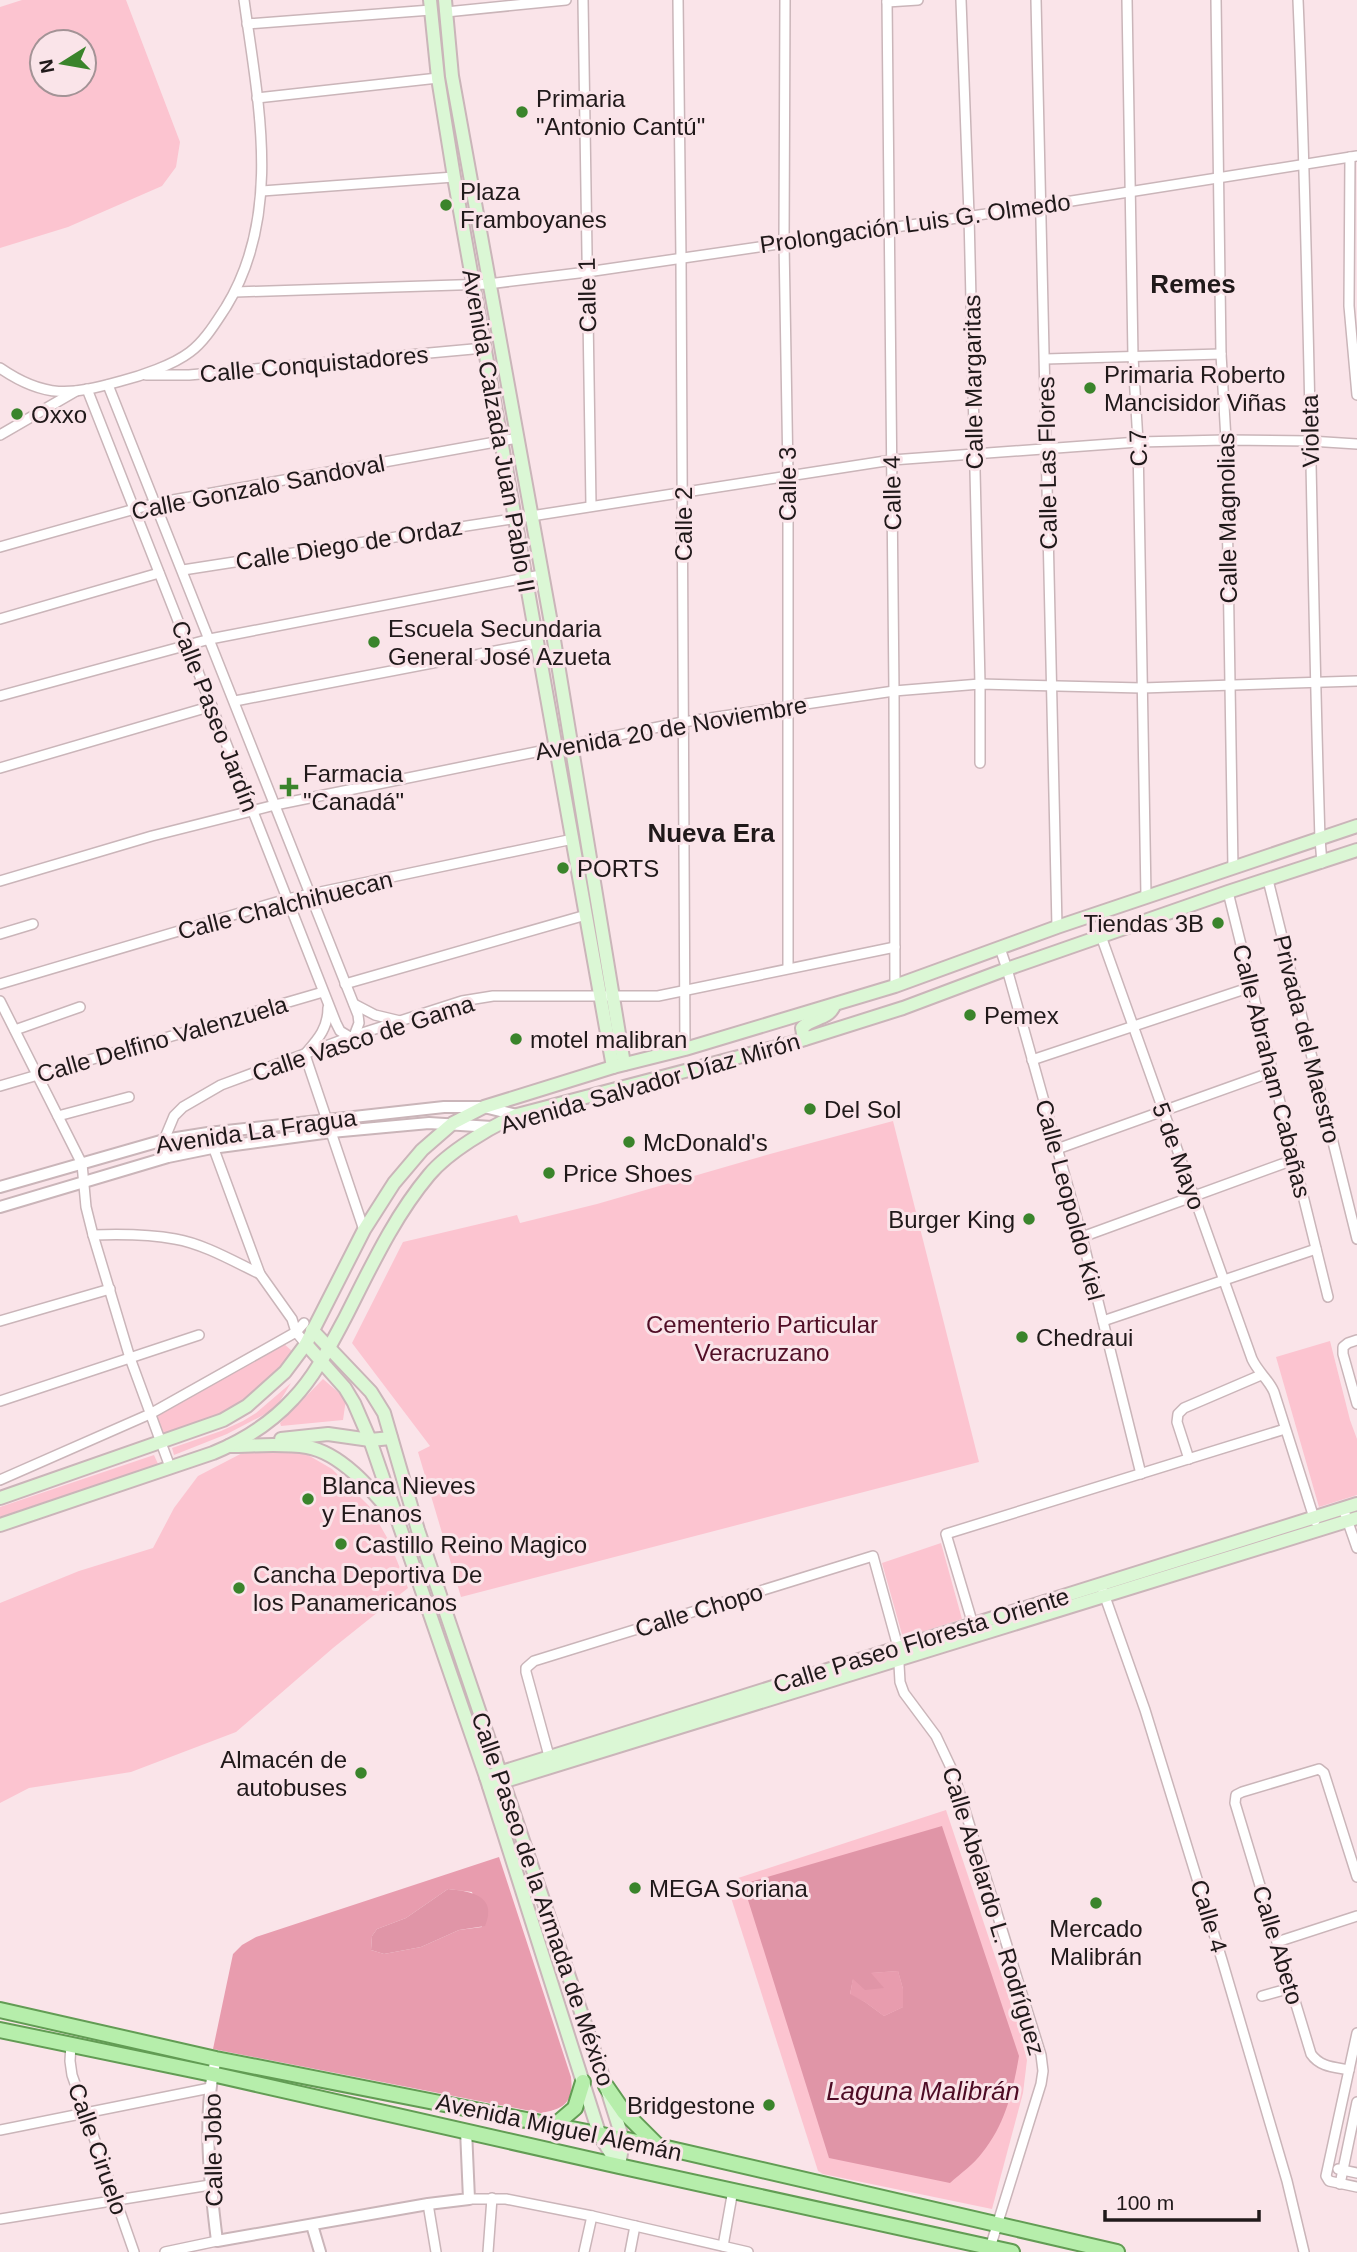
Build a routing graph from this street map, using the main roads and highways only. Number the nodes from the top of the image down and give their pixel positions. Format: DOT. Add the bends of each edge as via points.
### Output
graph roads {
  1 [pos="430,5"];
  2 [pos="445,6"];
  3 [pos="1357,826"];
  4 [pos="1357,850"];
  5 [pos="608,997"];
  6 [pos="835,1004"];
  7 [pos="804,1039"];
  8 [pos="619,1066"];
  9 [pos="308,1327"];
  10 [pos="306,1344"];
  11 [pos="330,1347"];
  12 [pos="321,1361"];
  13 [pos="391,1438"];
  14 [pos="370,1440"];
  15 [pos="229,1446"];
  16 [pos="254,1446"];
  17 [pos="0,1498"];
  18 [pos="1357,1504"];
  19 [pos="1349,1515"];
  20 [pos="397,1520"];
  21 [pos="0,1525"];
  22 [pos="898,1653"];
  23 [pos="502,1776"];
  24 [pos="487,1782"];
  25 [pos="524,1843"];
  26 [pos="509,1849"];
  27 [pos="544,1901"];
  28 [pos="527,1907"];
  29 [pos="0,2010"];
  30 [pos="0,2029"];
  31 [pos="583,2082"];
  32 [pos="606,2086"];
  33 [pos="555,2125"];
  34 [pos="600,2136"];
  35 [pos="623,2140"];
  36 [pos="658,2146"];
  37 [pos="619,2166"];
  38 [pos="989,2249"];
  39 [pos="1012,2252"];
  40 [pos="1117,2252"];
  1 -- 5 [label="main road, Avenida Calzada Juan Pablo II" via="454,177 524,579 586,915"];
  2 -- 5 [label="main road, Avenida Calzada Juan Pablo II" via="452,76 571,744"];
  3 -- 6 [label="main road, Avenida Salvador Díaz Mirón"];
  4 -- 7 [label="main road, Avenida Salvador Díaz Mirón"];
  5 -- 8 [label="main road, Avenida Calzada Juan Pablo II"];
  6 -- 7 [label="main road" via="830,1013 806,1023"];
  6 -- 8 [label="main road, Avenida Salvador Díaz Mirón"];
  7 -- 11 [label="main road, Avenida Salvador Díaz Mirón" via="517,1115 492,1127 431,1172 401,1211"];
  8 -- 9 [label="main road, Avenida Salvador Díaz Mirón" via="484,1107 453,1123 394,1183"];
  9 -- 10 [label="main road, Avenida Salvador Díaz Mirón"];
  9 -- 11 [label="main road, Calle Paseo de la Armada de México"];
  10 -- 12 [label="main road, Calle Paseo de la Armada de México"];
  10 -- 17 [label="main road, Avenida Salvador Díaz Mirón" via="285,1372 247,1406 223,1420"];
  11 -- 12 [label="main road, Avenida Salvador Díaz Mirón"];
  11 -- 13 [label="main road, Calle Paseo de la Armada de México" via="371,1392 384,1413"];
  12 -- 14 [label="main road, Calle Paseo de la Armada de México" via="350,1396"];
  12 -- 15 [label="main road, Avenida Salvador Díaz Mirón" via="293,1399"];
  13 -- 14 [label="main road"];
  13 -- 23 [label="main road, Calle Paseo de la Armada de México"];
  14 -- 16 [label="main road" via="328,1434 269,1440"];
  14 -- 20 [label="main road, Calle Paseo de la Armada de México"];
  15 -- 16 [label="main road"];
  15 -- 21 [label="main road, Avenida Salvador Díaz Mirón"];
  16 -- 20 [label="main road" via="310,1447 324,1454 365,1482"];
  18 -- 19 [label="main road, Calle Paseo Floresta Oriente"];
  19 -- 22 [label="main road, Calle Paseo Floresta Oriente"];
  20 -- 24 [label="main road, Calle Paseo de la Armada de México"];
  22 -- 23 [label="main road, Calle Paseo Floresta Oriente"];
  22 -- 23 [label="main road, Calle Paseo Floresta Oriente" via="549,1756"];
  23 -- 24 [label="main road, Calle Paseo Floresta Oriente"];
  23 -- 25 [label="main road, Calle Paseo de la Armada de México"];
  24 -- 26 [label="main road, Calle Paseo de la Armada de México"];
  25 -- 26 [label="main road"];
  25 -- 27 [label="main road, Calle Paseo de la Armada de México"];
  26 -- 28 [label="main road, Calle Paseo de la Armada de México"];
  27 -- 28 [label="main road"];
  27 -- 32 [label="main road, Calle Paseo de la Armada de México"];
  28 -- 31 [label="main road, Calle Paseo de la Armada de México"];
  29 -- 33 [label="main road, Avenida Miguel Alemán" via="216,2059"];
  30 -- 37 [label="main road, Avenida Miguel Alemán" via="211,2081 466,2130"];
  31 -- 33 [label="main road" via="575,2108"];
  31 -- 34 [label="main road, Calle Paseo de la Armada de México"];
  32 -- 35 [label="main road, Calle Paseo de la Armada de México"];
  32 -- 36 [label="main road"];
  33 -- 34 [label="main road, Avenida Miguel Alemán"];
  34 -- 35 [label="main road, Avenida Miguel Alemán"];
  34 -- 37 [label="main road, Calle Paseo de la Armada de México"];
  35 -- 36 [label="main road, Avenida Miguel Alemán"];
  35 -- 37 [label="main road, Calle Paseo de la Armada de México"];
  36 -- 40 [label="main road, Avenida Miguel Alemán"];
  37 -- 38 [label="main road, Avenida Miguel Alemán"];
  38 -- 39 [label="main road, Avenida Miguel Alemán"];
}
